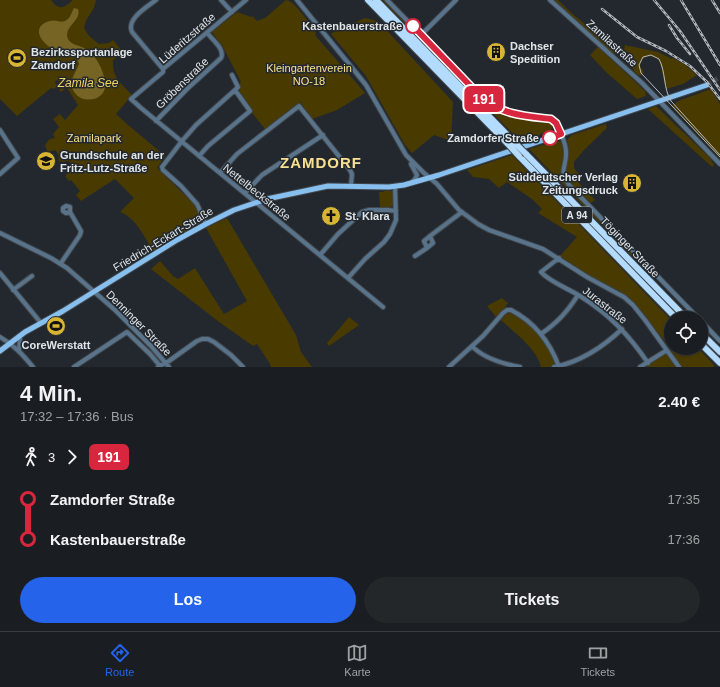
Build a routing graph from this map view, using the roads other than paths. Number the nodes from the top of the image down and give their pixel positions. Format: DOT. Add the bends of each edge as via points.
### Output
graph roads {
  1 [pos="147,0"];
  2 [pos="156,0"];
  3 [pos="221,0"];
  4 [pos="246,0"];
  5 [pos="297,0"];
  6 [pos="368,0"];
  7 [pos="376,0"];
  8 [pos="387,0"];
  9 [pos="456,0"];
  10 [pos="550,0"];
  11 [pos="151,4"];
  12 [pos="232,12"];
  13 [pos="209,35"];
  14 [pos="421,35"];
  15 [pos="163,69"];
  16 [pos="232,75"];
  17 [pos="707,85"];
  18 [pos="140,90"];
  19 [pos="234,90"];
  20 [pos="660,101"];
  21 [pos="156,121"];
  22 [pos="0,130"];
  23 [pos="561,134"];
  24 [pos="323,135"];
  25 [pos="182,141"];
  26 [pos="511,143"];
  27 [pos="406,155"];
  28 [pos="523,155"];
  29 [pos="199,156"];
  30 [pos="720,164"];
  31 [pos="220,173"];
  32 [pos="0,174"];
  33 [pos="430,178"];
  34 [pos="410,183"];
  35 [pos="351,186"];
  36 [pos="395,186"];
  37 [pos="245,193"];
  38 [pos="256,202"];
  39 [pos="396,211"];
  40 [pos="70,212"];
  41 [pos="462,212"];
  42 [pos="206,224"];
  43 [pos="0,233"];
  44 [pos="430,236"];
  45 [pos="427,248"];
  46 [pos="320,255"];
  47 [pos="415,256"];
  48 [pos="559,258"];
  49 [pos="61,263"];
  50 [pos="0,273"];
  51 [pos="32,276"];
  52 [pos="348,278"];
  53 [pos="13,290"];
  54 [pos="95,292"];
  55 [pos="578,295"];
  56 [pos="383,307"];
  57 [pos="669,311"];
  58 [pos="679,311"];
  59 [pos="691,311"];
  60 [pos="41,323"];
  61 [pos="708,328"];
  62 [pos="622,329"];
  63 [pos="541,334"];
  64 [pos="19,336"];
  65 [pos="0,337"];
  66 [pos="708,340"];
  67 [pos="720,341"];
  68 [pos="10,343"];
  69 [pos="472,346"];
  70 [pos="664,346"];
  71 [pos="19,350"];
  72 [pos="0,351"];
  73 [pos="708,351"];
  74 [pos="664,352"];
  75 [pos="720,352"];
  76 [pos="671,355"];
  77 [pos="713,356"];
  78 [pos="648,362"];
  79 [pos="166,363"];
  80 [pos="720,363"];
  81 [pos="33,367"];
  82 [pos="74,367"];
  83 [pos="160,367"];
  84 [pos="169,367"];
  85 [pos="243,367"];
  86 [pos="449,367"];
  87 [pos="520,367"];
  88 [pos="557,367"];
  89 [pos="640,367"];
  90 [pos="679,367"];
  91 [pos="715,367"];
  1 -- 11 [label="street"];
  2 -- 11 [label="street"];
  3 -- 12 [label="street"];
  4 -- 12 [label="street, Lüderitzstraße"];
  5 -- 27 [label="street" via="366,85"];
  6 -- 26 [label="highway, Töginger Straße / A 94"];
  7 -- 26 [label="highway, Töginger Straße / A 94"];
  8 -- 14 [label="street"];
  9 -- 14 [label="street"];
  10 -- 20 [label="street, Zamilastraße"];
  11 -- 15 [label="street" via="132,20 130,28"];
  12 -- 15 [label="street, Lüderitzstraße"];
  13 -- 21 [label="street, Gröbenstraße" via="222,51 221,58"];
  14 -- 23 [label="street" via="490,104 514,114 551,119"];
  15 -- 18 [label="street, Lüderitzstraße" via="163,72"];
  16 -- 19 [label="street" via="238,87"];
  17 -- 20 [label="main road, Friedrich-Eckart-Straße"];
  18 -- 21 [label="street, Nettelbeckstraße" via="131,99"];
  19 -- 25 [label="street"];
  19 -- 29 [label="street" via="250,111"];
  20 -- 23 [label="main road, Friedrich-Eckart-Straße"];
  20 -- 30 [label="street, Zamilastraße"];
  21 -- 25 [label="street, Nettelbeckstraße"];
  22 -- 32 [label="street" via="18,158"];
  23 -- 33 [label="main road, Friedrich-Eckart-Straße"];
  23 -- 59 [label="street" via="566,152 564,178 569,185"];
  24 -- 31 [label="street" via="299,106 237,154"];
  24 -- 35 [label="street" via="350,170"];
  24 -- 37 [label="street" via="262,174"];
  25 -- 29 [label="street, Nettelbeckstraße"];
  25 -- 42 [label="street" via="162,167 197,204"];
  26 -- 28 [label="highway, Töginger Straße / A 94, bridge"];
  27 -- 33 [label="street"];
  27 -- 34 [label="street" via="417,175"];
  28 -- 57 [label="highway, Töginger Straße / A 94"];
  28 -- 58 [label="highway, Töginger Straße / A 94"];
  29 -- 31 [label="street, Nettelbeckstraße"];
  31 -- 37 [label="street, Nettelbeckstraße"];
  33 -- 34 [label="main road, Friedrich-Eckart-Straße"];
  33 -- 41 [label="street"];
  34 -- 36 [label="main road, Friedrich-Eckart-Straße"];
  35 -- 36 [label="main road, Friedrich-Eckart-Straße"];
  35 -- 38 [label="main road, Friedrich-Eckart-Straße" via="313,188"];
  36 -- 39 [label="street"];
  37 -- 38 [label="street, Nettelbeckstraße"];
  38 -- 42 [label="main road, Friedrich-Eckart-Straße"];
  38 -- 46 [label="street, Nettelbeckstraße"];
  39 -- 46 [label="street" via="362,212"];
  39 -- 52 [label="street" via="396,220 388,237"];
  40 -- 49 [label="street" via="81,231"];
  41 -- 44 [label="street"];
  41 -- 48 [label="street" via="481,226 543,249"];
  42 -- 54 [label="main road, Friedrich-Eckart-Straße"];
  43 -- 49 [label="street, Denninger Straße"];
  44 -- 45 [label="street" via="433,243"];
  44 -- 45 [label="street" via="424,241"];
  45 -- 47 [label="street"];
  46 -- 52 [label="street, Nettelbeckstraße"];
  48 -- 55 [label="street, Jurastraße" via="541,272"];
  48 -- 70 [label="street" via="624,297"];
  49 -- 54 [label="street, Denninger Straße"];
  50 -- 53 [label="street"];
  51 -- 53 [label="street"];
  52 -- 56 [label="street, Nettelbeckstraße"];
  53 -- 60 [label="street"];
  54 -- 60 [label="main road, Friedrich-Eckart-Straße"];
  54 -- 79 [label="street, Denninger Straße" via="148,342"];
  55 -- 62 [label="street, Jurastraße"];
  55 -- 63 [label="street" via="567,312"];
  60 -- 64 [label="main road, Friedrich-Eckart-Straße"];
  61 -- 67 [label="street"];
  62 -- 78 [label="street, Jurastraße"];
  62 -- 88 [label="street" via="595,351"];
  63 -- 69 [label="street" via="515,312 507,310"];
  63 -- 88 [label="street" via="552,350"];
  64 -- 68 [label="main road, Friedrich-Eckart-Straße"];
  64 -- 71 [label="street"];
  65 -- 68 [label="street"];
  66 -- 75 [label="highway"];
  68 -- 71 [label="street"];
  68 -- 72 [label="main road, Friedrich-Eckart-Straße"];
  69 -- 86 [label="street"];
  69 -- 87 [label="street" via="486,356"];
  71 -- 81 [label="street"];
  73 -- 77 [label="highway"];
  74 -- 78 [label="street"];
  76 -- 90 [label="street"];
  77 -- 80 [label="highway"];
  77 -- 91 [label="highway"];
  78 -- 89 [label="street"];
  79 -- 83 [label="street"];
  79 -- 84 [label="street, Denninger Straße"];
  79 -- 85 [label="street" via="197,341 208,339 215,342"];
  82 -- 83 [label="street, Denninger Straße" via="126,332"];
}
